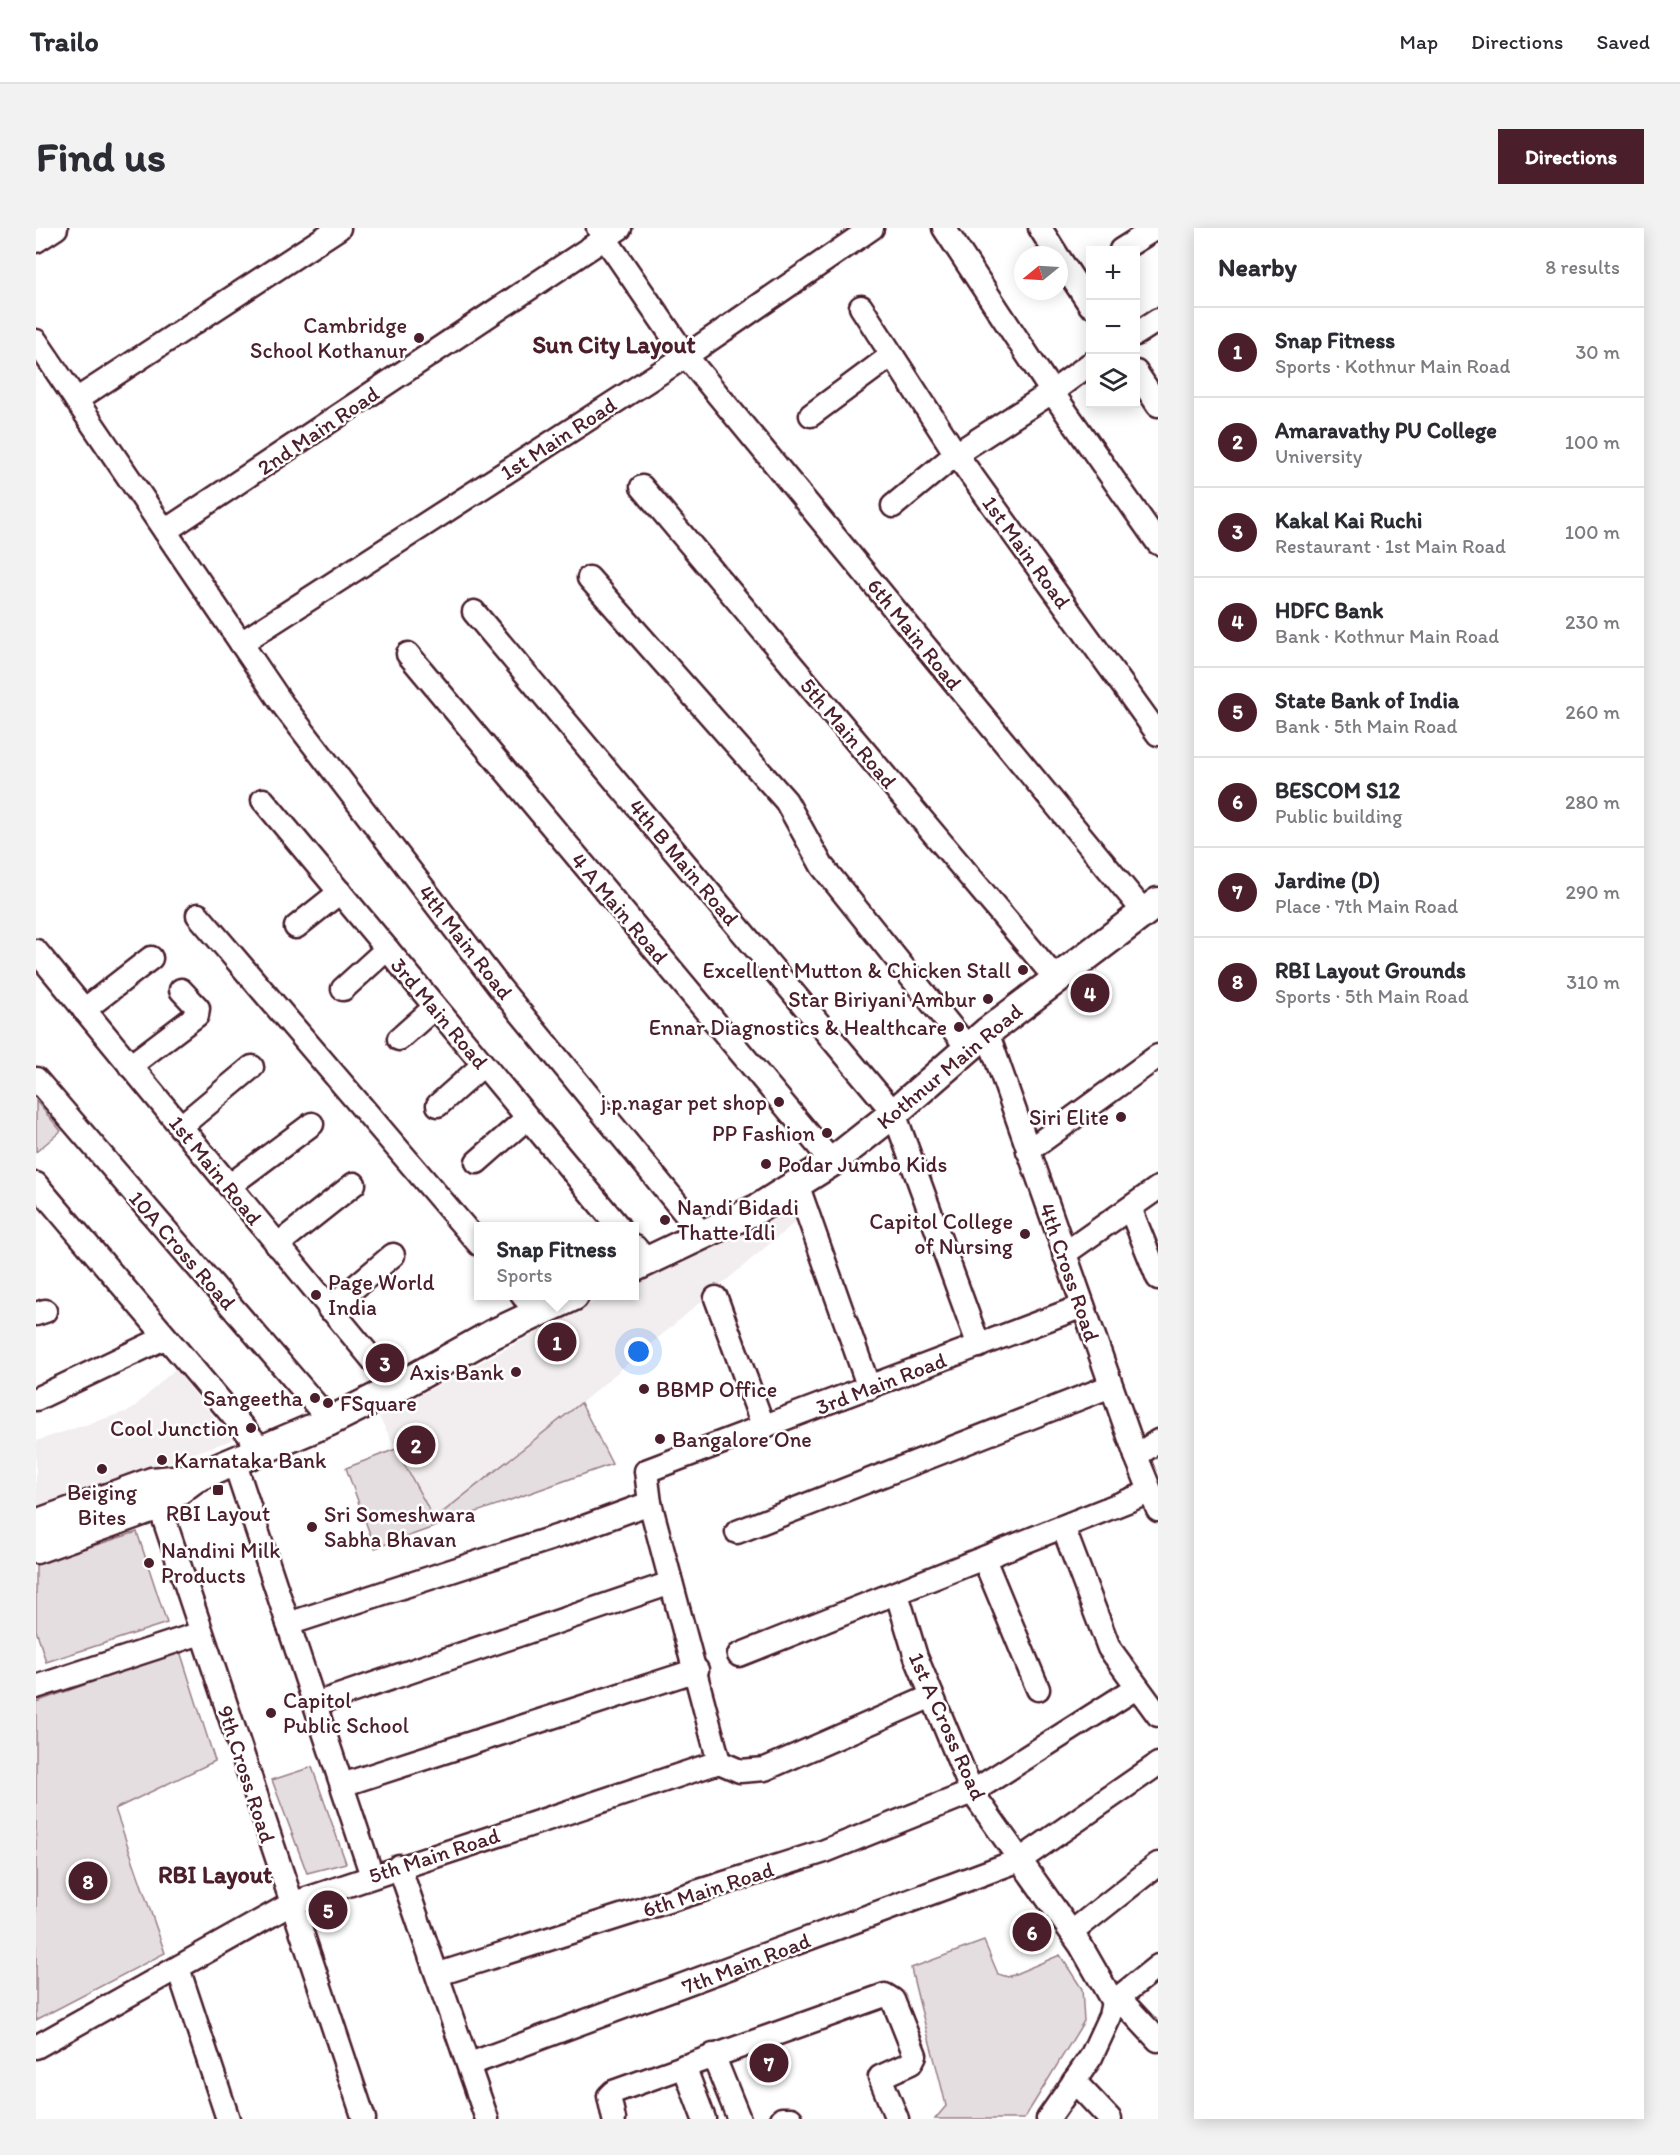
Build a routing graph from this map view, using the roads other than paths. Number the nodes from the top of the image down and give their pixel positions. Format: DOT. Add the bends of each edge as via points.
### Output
graph roads {
  1 [pos="56,228"];
  2 [pos="339,228"];
  3 [pos="872,228"];
  4 [pos="944,228"];
  5 [pos="1040,228"];
  6 [pos="1155,228"];
  7 [pos="607,231"];
  8 [pos="36,241"];
  9 [pos="1052,246"];
  10 [pos="1127,246"];
  11 [pos="1068,264"];
  12 [pos="1082,275"];
  13 [pos="1089,300"];
  14 [pos="861,307"];
  15 [pos="1158,320"];
  16 [pos="1140,331"];
  17 [pos="36,341"];
  18 [pos="892,355"];
  19 [pos="686,356"];
  20 [pos="1086,367"];
  21 [pos="1140,378"];
  22 [pos="1052,392"];
  23 [pos="76,400"];
  24 [pos="1158,405"];
  25 [pos="811,415"];
  26 [pos="956,454"];
  27 [pos="642,487"];
  28 [pos="893,506"];
  29 [pos="165,531"];
  30 [pos="1158,543"];
  31 [pos="589,578"];
  32 [pos="474,612"];
  33 [pos="241,643"];
  34 [pos="408,654"];
  35 [pos="1158,734"];
  36 [pos="262,800"];
  37 [pos="339,892"];
  38 [pos="1151,907"];
  39 [pos="198,915"];
  40 [pos="296,927"];
  41 [pos="387,949"];
  42 [pos="36,951"];
  43 [pos="151,958"];
  44 [pos="1056,979"];
  45 [pos="343,989"];
  46 [pos="181,990"];
  47 [pos="435,1007"];
  48 [pos="84,1010"];
  49 [pos="399,1039"];
  50 [pos="977,1040"];
  51 [pos="1158,1056"];
  52 [pos="483,1065"];
  53 [pos="130,1066"];
  54 [pos="252,1067"];
  55 [pos="36,1079"];
  56 [pos="438,1105"];
  57 [pos="894,1113"];
  58 [pos="527,1118"];
  59 [pos="312,1124"];
  60 [pos="180,1127"];
  61 [pos="1028,1151"];
  62 [pos="477,1162"];
  63 [pos="832,1162"];
  64 [pos="36,1184"];
  65 [pos="354,1184"];
  66 [pos="797,1184"];
  67 [pos="229,1186"];
  68 [pos="1158,1188"];
  69 [pos="1130,1208"];
  70 [pos="614,1222"];
  71 [pos="702,1234"];
  72 [pos="474,1238"];
  73 [pos="278,1245"];
  74 [pos="1064,1254"];
  75 [pos="393,1255"];
  76 [pos="639,1258"];
  77 [pos="1158,1278"];
  78 [pos="716,1298"];
  79 [pos="552,1300"];
  80 [pos="531,1304"];
  81 [pos="1083,1306"];
  82 [pos="329,1309"];
  83 [pos="164,1338"];
  84 [pos="979,1346"];
  85 [pos="1111,1386"];
  86 [pos="396,1388"];
  87 [pos="869,1388"];
  88 [pos="36,1399"];
  89 [pos="330,1421"];
  90 [pos="765,1428"];
  91 [pos="1158,1441"];
  92 [pos="262,1450"];
  93 [pos="1136,1456"];
  94 [pos="234,1461"];
  95 [pos="155,1494"];
  96 [pos="1154,1501"];
  97 [pos="650,1503"];
  98 [pos="36,1524"];
  99 [pos="1063,1527"];
  100 [pos="737,1532"];
  101 [pos="36,1549"];
  102 [pos="984,1559"];
  103 [pos="671,1583"];
  104 [pos="897,1594"];
  105 [pos="288,1624"];
  106 [pos="201,1633"];
  107 [pos="739,1655"];
  108 [pos="696,1670"];
  109 [pos="36,1687"];
  110 [pos="1136,1688"];
  111 [pos="1038,1689"];
  112 [pos="932,1695"];
  113 [pos="315,1704"];
  114 [pos="1158,1714"];
  115 [pos="719,1761"];
  116 [pos="1158,1764"];
  117 [pos="342,1785"];
  118 [pos="972,1792"];
  119 [pos="1020,1860"];
  120 [pos="1158,1864"];
  121 [pos="399,1866"];
  122 [pos="372,1876"];
  123 [pos="291,1904"];
  124 [pos="1072,1932"];
  125 [pos="1158,1966"];
  126 [pos="178,1968"];
  127 [pos="439,1974"];
  128 [pos="1115,2000"];
  129 [pos="1158,2040"];
  130 [pos="36,2047"];
  131 [pos="713,2055"];
  132 [pos="470,2064"];
  133 [pos="684,2066"];
  134 [pos="1074,2081"];
  135 [pos="228,2119"];
  136 [pos="364,2119"];
  137 [pos="488,2119"];
  138 [pos="614,2119"];
  139 [pos="704,2119"];
  140 [pos="739,2119"];
  141 [pos="782,2119"];
  142 [pos="791,2119"];
  143 [pos="897,2119"];
  144 [pos="1048,2119"];
  145 [pos="1110,2119"];
  1 -- 8 [label="street"];
  2 -- 23 [label="street"];
  3 -- 19 [label="street, 1st Main Road"];
  4 -- 22 [label="street"];
  5 -- 9 [label="street"];
  6 -- 10 [label="street"];
  7 -- 19 [label="street, 6th Main Road"];
  7 -- 29 [label="street, 2nd Main Road"];
  11 -- 12 [label="street"];
  12 -- 13 [label="street"];
  14 -- 18 [label="street, 1st Main Road"];
  15 -- 16 [label="street"];
  17 -- 23 [label="street, 4th Main Road"];
  18 -- 25 [label="street"];
  18 -- 26 [label="street, 1st Main Road"];
  19 -- 33 [label="street, 1st Main Road"];
  19 -- 38 [label="street, 6th Main Road"];
  20 -- 22 [label="street"];
  21 -- 24 [label="street"];
  22 -- 26 [label="street"];
  22 -- 30 [label="street"];
  23 -- 29 [label="street, 4th Main Road"];
  26 -- 28 [label="street"];
  26 -- 35 [label="street, 1st Main Road"];
  27 -- 44 [label="street, 5th Main Road"];
  29 -- 33 [label="street, 4th Main Road"];
  31 -- 50 [label="street" via="786,801 822,866"];
  32 -- 57 [label="street, 4th B Main Road"];
  33 -- 71 [label="street, 4th Main Road" via="283,705 500,988"];
  34 -- 63 [label="street, 4 A Main Road"];
  36 -- 37 [label="street, 3rd Main Road"];
  37 -- 40 [label="street"];
  37 -- 41 [label="street, 3rd Main Road"];
  38 -- 44 [label="main road, Kothnur Main Road"];
  39 -- 72 [label="street"];
  41 -- 45 [label="street"];
  41 -- 47 [label="street, 3rd Main Road"];
  42 -- 48 [label="street, 1st Main Road"];
  43 -- 48 [label="street"];
  44 -- 50 [label="main road, Kothnur Main Road"];
  46 -- 53 [label="street" via="198,1008 197,1015"];
  47 -- 49 [label="street"];
  47 -- 52 [label="street, 3rd Main Road"];
  48 -- 53 [label="street, 1st Main Road"];
  50 -- 57 [label="main road, Kothnur Main Road"];
  50 -- 61 [label="street, 4th Cross Road"];
  51 -- 61 [label="street"];
  52 -- 56 [label="street"];
  52 -- 58 [label="street, 3rd Main Road"];
  53 -- 60 [label="street, 1st Main Road"];
  54 -- 60 [label="street"];
  55 -- 89 [label="street, 10A Cross Road"];
  57 -- 63 [label="main road, Kothnur Main Road"];
  57 -- 84 [label="street, 4th B Main Road"];
  58 -- 62 [label="street"];
  58 -- 70 [label="street, 3rd Main Road"];
  59 -- 67 [label="street"];
  60 -- 67 [label="street, 1st Main Road"];
  61 -- 74 [label="street, 4th Cross Road"];
  63 -- 66 [label="main road, Kothnur Main Road"];
  64 -- 83 [label="street"];
  65 -- 73 [label="street"];
  66 -- 71 [label="main road, Kothnur Main Road" via="757,1209"];
  66 -- 87 [label="street"];
  67 -- 73 [label="street, 1st Main Road"];
  68 -- 69 [label="street"];
  69 -- 74 [label="street"];
  69 -- 77 [label="street"];
  71 -- 76 [label="main road, Kothnur Main Road"];
  73 -- 82 [label="street, 1st Main Road"];
  74 -- 81 [label="street, 4th Cross Road"];
  75 -- 82 [label="street"];
  78 -- 90 [label="street"];
  79 -- 80 [label="main road"];
  80 -- 86 [label="main road" via="475,1343"];
  81 -- 84 [label="street, 3rd Main Road"];
  81 -- 85 [label="street, 4th Cross Road"];
  82 -- 86 [label="street, 1st Main Road"];
  83 -- 88 [label="street"];
  83 -- 92 [label="street"];
  84 -- 87 [label="street, 3rd Main Road"];
  85 -- 93 [label="street, 4th Cross Road"];
  85 -- 100 [label="street"];
  86 -- 89 [label="main road"];
  87 -- 90 [label="street, 3rd Main Road"];
  89 -- 92 [label="main road"];
  90 -- 97 [label="street, 3rd Main Road" via="646,1471"];
  91 -- 93 [label="street"];
  92 -- 94 [label="main road"];
  93 -- 96 [label="street, 4th Cross Road"];
  94 -- 95 [label="main road"];
  94 -- 105 [label="street"];
  95 -- 98 [label="main road"];
  95 -- 101 [label="main road"];
  95 -- 106 [label="street, 9th Cross Road"];
  96 -- 99 [label="street"];
  97 -- 103 [label="street"];
  97 -- 105 [label="street"];
  99 -- 102 [label="street"];
  99 -- 110 [label="street" via="1109,1648"];
  102 -- 104 [label="street"];
  102 -- 111 [label="street"];
  103 -- 108 [label="street"];
  103 -- 113 [label="street"];
  104 -- 107 [label="street"];
  104 -- 112 [label="street, 1st A Cross Road"];
  105 -- 113 [label="street"];
  106 -- 109 [label="street"];
  106 -- 123 [label="street, 9th Cross Road"];
  108 -- 115 [label="street"];
  108 -- 117 [label="street"];
  110 -- 114 [label="street"];
  110 -- 118 [label="street, 6th Main Road"];
  112 -- 115 [label="street" via="765,1769 740,1771"];
  112 -- 118 [label="street, 1st A Cross Road"];
  113 -- 117 [label="street"];
  115 -- 121 [label="street, 5th Main Road"];
  116 -- 119 [label="street, 7th Main Road"];
  117 -- 122 [label="street"];
  118 -- 119 [label="street, 1st A Cross Road"];
  118 -- 127 [label="street, 6th Main Road" via="825,1851"];
  119 -- 124 [label="street, 1st A Cross Road"];
  119 -- 132 [label="street, 7th Main Road"];
  120 -- 124 [label="street"];
  121 -- 122 [label="street, 5th Main Road"];
  121 -- 127 [label="street"];
  122 -- 123 [label="street, 5th Main Road"];
  123 -- 126 [label="street, 5th Main Road"];
  123 -- 136 [label="street, 9th Cross Road"];
  124 -- 128 [label="street, 1st A Cross Road"];
  125 -- 128 [label="street"];
  126 -- 130 [label="street, 5th Main Road"];
  126 -- 135 [label="street"];
  127 -- 132 [label="street"];
  128 -- 129 [label="street, 1st A Cross Road"];
  128 -- 134 [label="street" via="1091,2057"];
  131 -- 133 [label="street"];
  131 -- 140 [label="street"];
  131 -- 143 [label="street" via="885,1995 893,2000 915,2055 911,2062 880,2077"];
  132 -- 137 [label="street"];
  133 -- 138 [label="street" via="613,2092 609,2105"];
  133 -- 139 [label="street"];
  134 -- 144 [label="street"];
  134 -- 145 [label="street"];
  141 -- 142 [label="street"];
}
